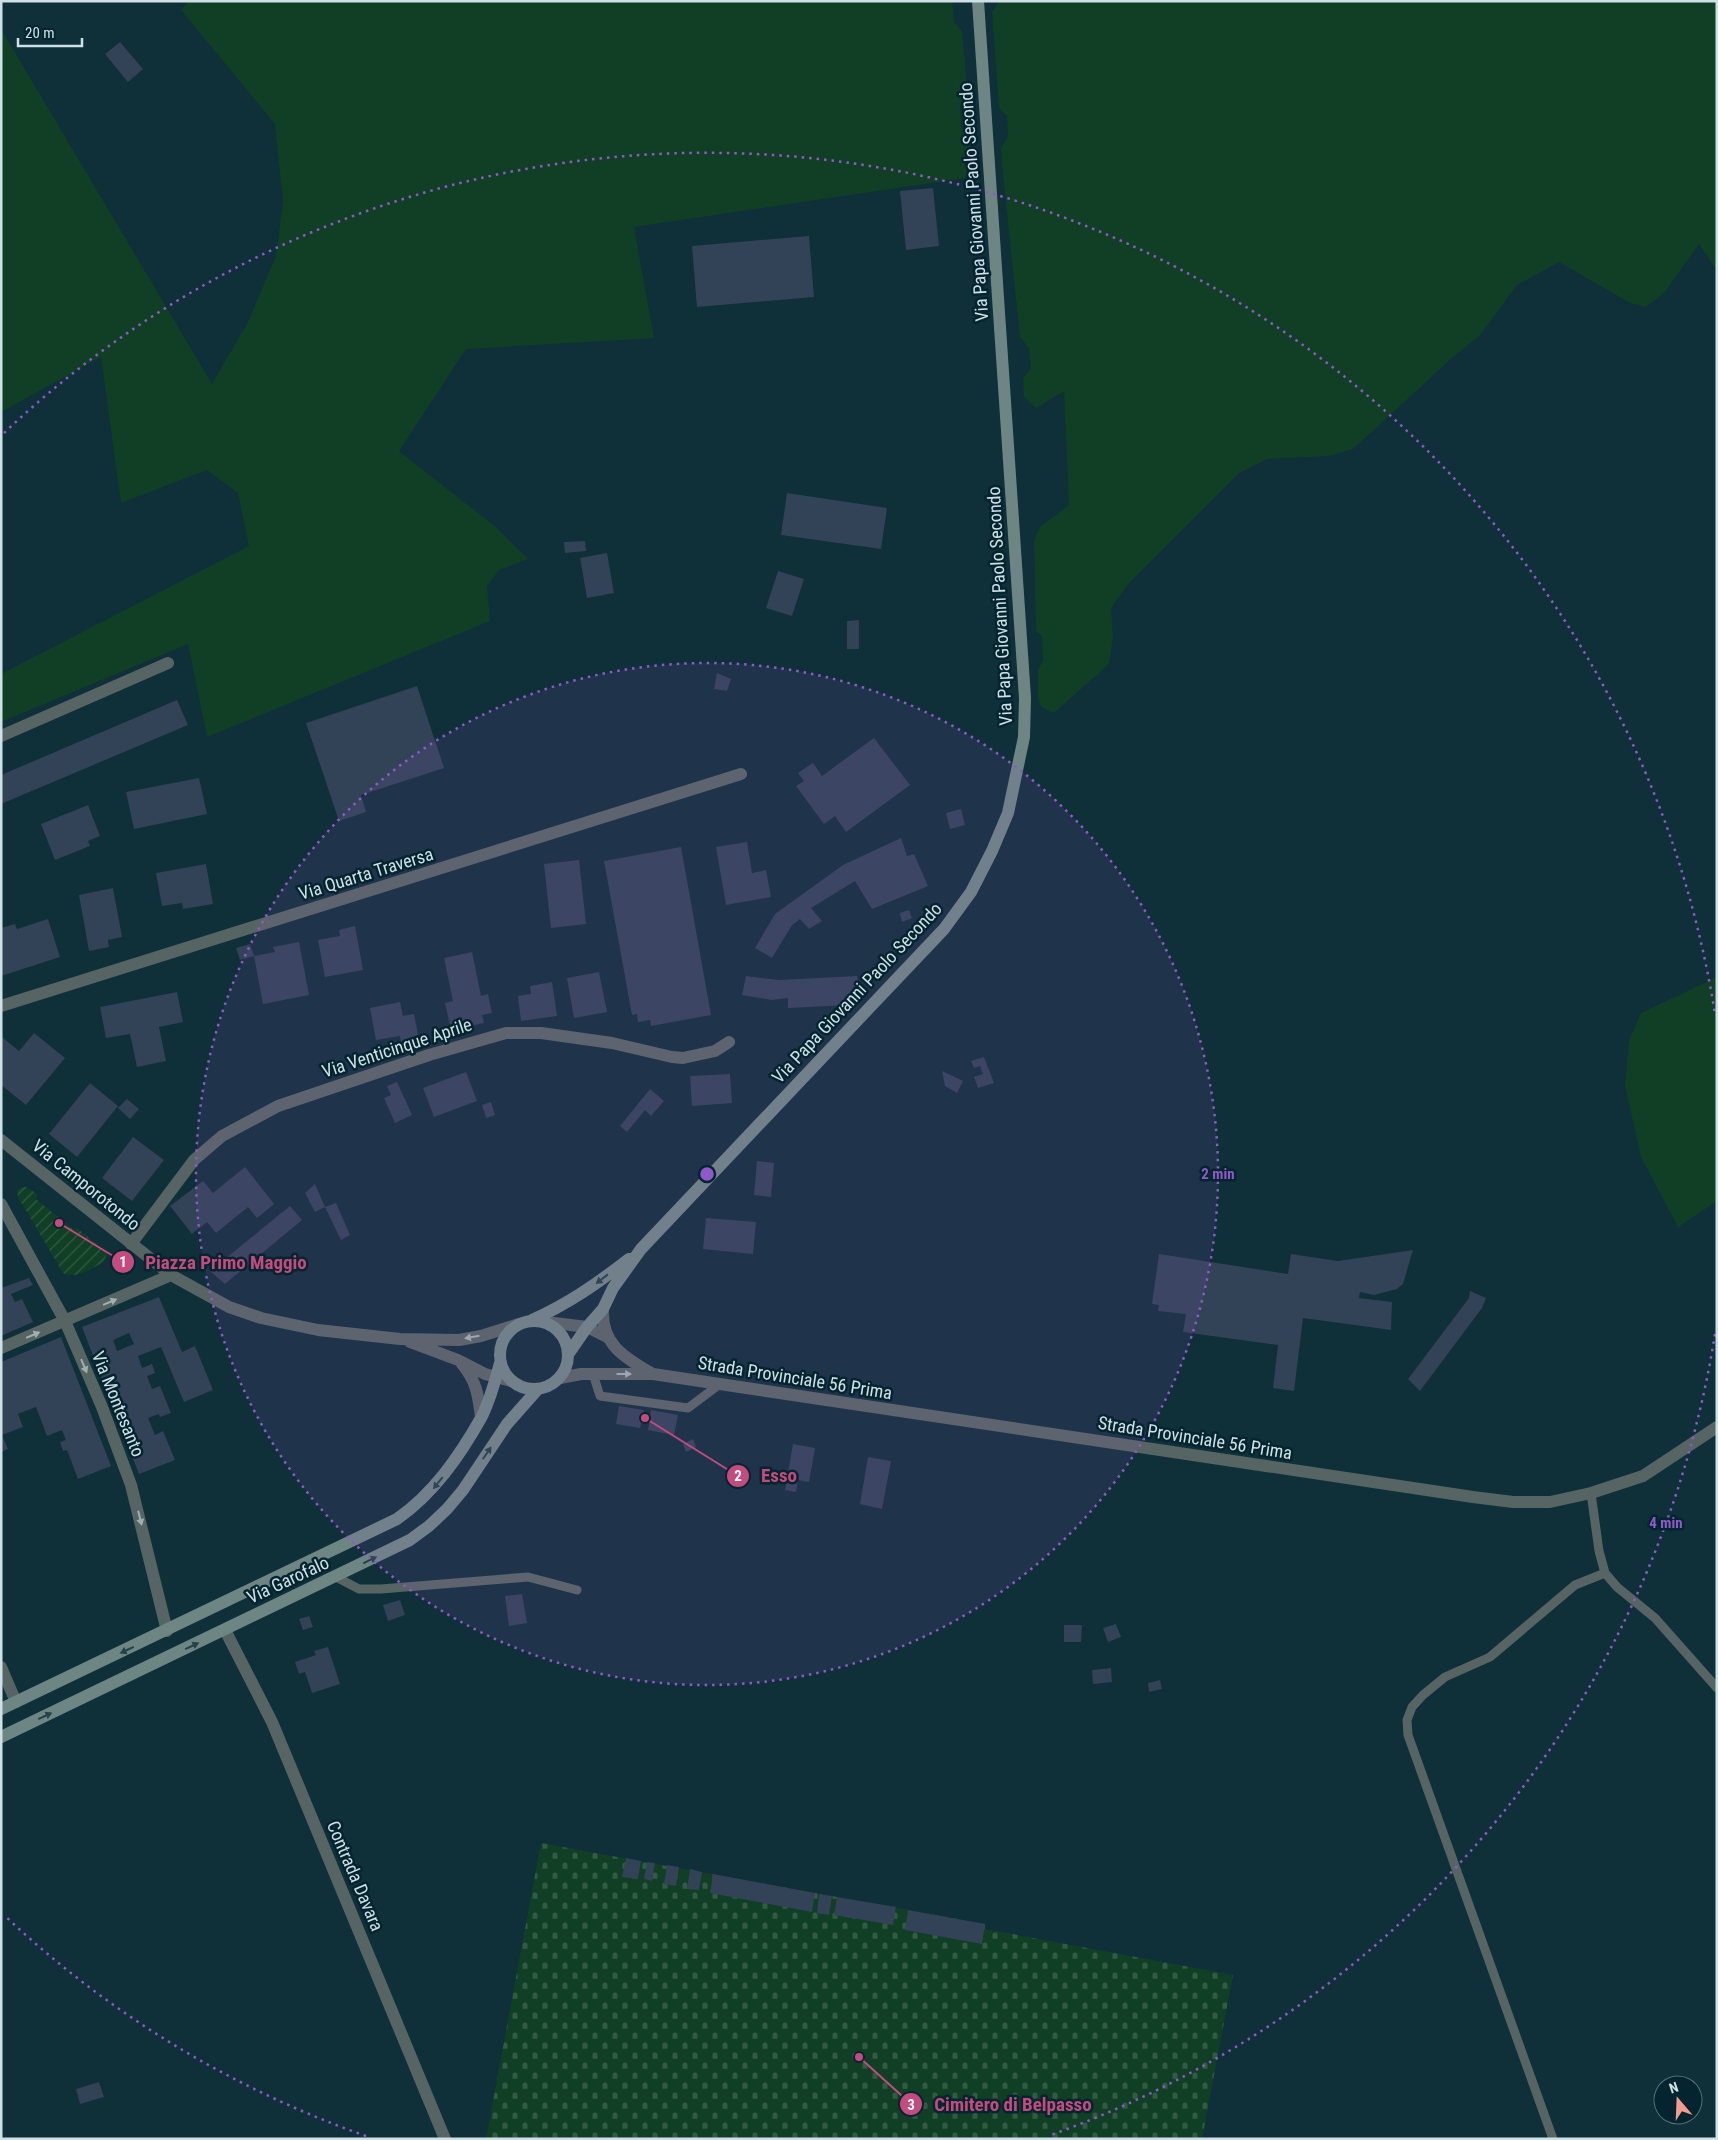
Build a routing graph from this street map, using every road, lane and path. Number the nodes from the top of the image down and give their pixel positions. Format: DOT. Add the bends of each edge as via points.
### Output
graph roads {
  1 [pos="978,1"];
  2 [pos="168,663"];
  3 [pos="1,736"];
  4 [pos="740,774"];
  5 [pos="1,1006"];
  6 [pos="729,1042"];
  7 [pos="1,1140"];
  8 [pos="1,1204"];
  9 [pos="131,1244"];
  10 [pos="641,1249"];
  11 [pos="170,1275"];
  12 [pos="603,1309"];
  13 [pos="532,1320"];
  14 [pos="65,1321"];
  15 [pos="546,1322"];
  16 [pos="519,1324"];
  17 [pos="587,1327"];
  18 [pos="607,1337"];
  19 [pos="400,1339"];
  20 [pos="1,1348"];
  21 [pos="569,1353"];
  22 [pos="458,1360"];
  23 [pos="500,1363"];
  24 [pos="593,1374"];
  25 [pos="653,1374"];
  26 [pos="496,1378"];
  27 [pos="560,1378"];
  28 [pos="511,1381"];
  29 [pos="720,1384"];
  30 [pos="538,1389"];
  31 [pos="481,1417"];
  32 [pos="1717,1427"];
  33 [pos="1591,1493"];
  34 [pos="1605,1573"];
  35 [pos="336,1577"];
  36 [pos="577,1590"];
  37 [pos="225,1630"];
  38 [pos="167,1631"];
  39 [pos="1,1667"];
  40 [pos="1717,1688"];
  41 [pos="16,1702"];
  42 [pos="1,1709"];
  43 [pos="1,1737"];
  44 [pos="445,2139"];
  45 [pos="1553,2139"];
  1 -- 10 [label="main road, Via Papa Giovanni Paolo Secondo" via="1025,698 1024,737 1008,813 971,892 944,930"];
  2 -- 3 [label="street"];
  4 -- 5 [label="street, Via Quarta Traversa"];
  6 -- 9 [label="street, Via Venticinque Aprile" via="715,1051 678,1057 541,1033 506,1033 287,1102 222,1136 194,1160"];
  7 -- 9 [label="street, Via Camporotondo"];
  8 -- 14 [label="street, Via Montesanto"];
  9 -- 11 [label="street, Via Camporotondo"];
  10 -- 12 [label="main road" via="613,1288"];
  10 -- 13 [label="main road, one-way" via="594,1286"];
  14 -- 11 [label="street, one-way"];
  11 -- 19 [label="street, Via Camporotondo" via="229,1307 261,1318 318,1330"];
  12 -- 17 [label="main road"];
  12 -- 18 [label="street" via="602,1323"];
  13 -- 15 [label="main road"];
  13 -- 16 [label="main road"];
  20 -- 14 [label="street, one-way"];
  14 -- 38 [label="street, Via Montesanto, one-way" via="131,1486"];
  15 -- 17 [label="street"];
  15 -- 21 [label="main road" via="566,1340"];
  16 -- 19 [label="street, one-way" via="459,1340"];
  16 -- 23 [label="main road" via="503,1340"];
  17 -- 18 [label="street"];
  17 -- 21 [label="main road"];
  18 -- 25 [label="street" via="631,1362"];
  19 -- 22 [label="street"];
  21 -- 27 [label="main road" via="567,1366"];
  22 -- 26 [label="street"];
  22 -- 31 [label="street" via="472,1376"];
  23 -- 26 [label="main road, Via Garofalo"];
  23 -- 28 [label="main road"];
  24 -- 25 [label="street, one-way"];
  24 -- 27 [label="street"];
  24 -- 29 [label="lane" via="600,1396 688,1408"];
  25 -- 29 [label="street, Strada Provinciale 56 Prima"];
  26 -- 28 [label="street"];
  26 -- 31 [label="main road, Via Garofalo"];
  27 -- 30 [label="main road" via="550,1386"];
  28 -- 30 [label="main road" via="524,1388"];
  29 -- 33 [label="street, Strada Provinciale 56 Prima" via="1473,1497 1550,1502"];
  35 -- 30 [label="main road, Via Garofalo, one-way" via="410,1540 448,1509 507,1424"];
  31 -- 38 [label="main road, Via Garofalo, one-way" via="441,1480 414,1508"];
  32 -- 33 [label="street, Strada Provinciale 56 Prima" via="1643,1476"];
  33 -- 34 [label="lane"];
  34 -- 40 [label="lane" via="1655,1618"];
  34 -- 45 [label="lane" via="1575,1585 1490,1657 1446,1677 1412,1707 1407,1720 1408,1735"];
  35 -- 36 [label="lane" via="359,1589 528,1577"];
  35 -- 37 [label="main road, Via Garofalo"];
  43 -- 37 [label="main road, Via Garofalo, one-way"];
  37 -- 44 [label="street, Contrada Davara" via="272,1722"];
  38 -- 41 [label="main road, Via Garofalo, one-way"];
  39 -- 41 [label="street"];
  41 -- 42 [label="main road, Via Garofalo"];
}
